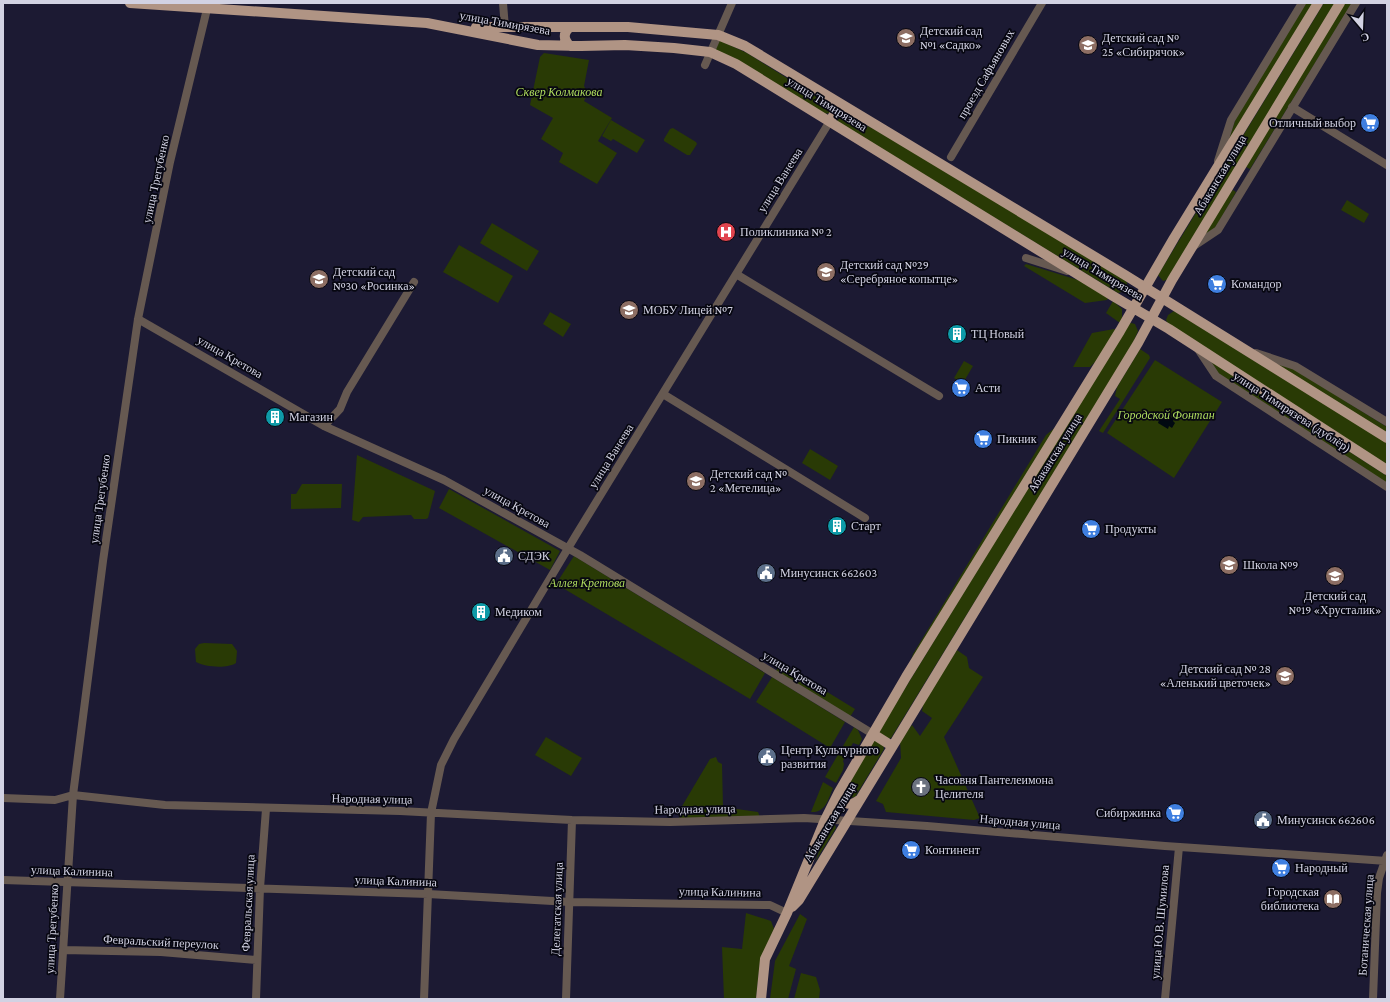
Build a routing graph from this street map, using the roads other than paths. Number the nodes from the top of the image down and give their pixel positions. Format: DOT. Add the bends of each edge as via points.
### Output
graph roads {
  1 [pos="130,3"];
  2 [pos="503,3"];
  3 [pos="732,3"];
  4 [pos="1042,3"];
  5 [pos="1302,3"];
  6 [pos="1318,3"];
  7 [pos="1340,3"];
  8 [pos="1356,3"];
  9 [pos="207,9"];
  10 [pos="452,27"];
  11 [pos="570,27"];
  12 [pos="505,28"];
  13 [pos="718,35"];
  14 [pos="570,46"];
  15 [pos="710,52"];
  16 [pos="705,65"];
  17 [pos="840,104"];
  18 [pos="1292,107"];
  19 [pos="830,121"];
  20 [pos="951,157"];
  21 [pos="1387,165"];
  22 [pos="1214,171"];
  23 [pos="1191,247"];
  24 [pos="1026,258"];
  25 [pos="736,274"];
  26 [pos="1082,276"];
  27 [pos="414,282"];
  28 [pos="1145,287"];
  29 [pos="1162,298"];
  30 [pos="1133,308"];
  31 [pos="1151,318"];
  32 [pos="138,319"];
  33 [pos="1195,345"];
  34 [pos="1247,350"];
  35 [pos="663,394"];
  36 [pos="939,396"];
  37 [pos="1387,422"];
  38 [pos="324,426"];
  39 [pos="1387,438"];
  40 [pos="1387,470"];
  41 [pos="1387,488"];
  42 [pos="865,518"];
  43 [pos="568,549"];
  44 [pos="873,734"];
  45 [pos="892,746"];
  46 [pos="839,792"];
  47 [pos="73,796"];
  48 [pos="3,798"];
  49 [pos="859,800"];
  50 [pos="266,809"];
  51 [pos="431,813"];
  52 [pos="572,820"];
  53 [pos="825,820"];
  54 [pos="847,820"];
  55 [pos="1179,847"];
  56 [pos="1386,859"];
  57 [pos="3,880"];
  58 [pos="66,882"];
  59 [pos="260,888"];
  60 [pos="428,894"];
  61 [pos="570,902"];
  62 [pos="787,913"];
  63 [pos="63,950"];
  64 [pos="257,960"];
  65 [pos="60,999"];
  66 [pos="256,999"];
  67 [pos="424,999"];
  68 [pos="566,999"];
  69 [pos="761,999"];
  70 [pos="1165,999"];
  71 [pos="1373,999"];
  1 -- 9 [label="main road"];
  2 -- 12 [label="street"];
  3 -- 13 [label="street"];
  4 -- 20 [label="street, проезд Сафьяновых"];
  5 -- 22 [label="street" via="1232,120"];
  6 -- 22 [label="main road, Абаканская улица"];
  7 -- 23 [label="main road, Абаканская улица"];
  8 -- 18 [label="street"];
  9 -- 10 [label="main road" via="427,23"];
  9 -- 32 [label="street, улица Трегубенко" via="170,162"];
  10 -- 12 [label="main road, улица Тимирязева"];
  10 -- 14 [label="main road, улица Тимирязева" via="538,45"];
  11 -- 12 [label="main road, улица Тимирязева"];
  11 -- 13 [label="main road, улица Тимирязева" via="628,27"];
  11 -- 14 [label="main road" via="564,36"];
  13 -- 15 [label="street"];
  13 -- 17 [label="main road, улица Тимирязева" via="745,46"];
  14 -- 15 [label="main road, улица Тимирязева" via="625,45"];
  15 -- 16 [label="street"];
  15 -- 19 [label="main road, улица Тимирязева" via="736,64"];
  17 -- 19 [label="main road"];
  17 -- 28 [label="main road, улица Тимирязева"];
  18 -- 21 [label="street"];
  18 -- 23 [label="street" via="1218,230"];
  19 -- 25 [label="street, улица Ванеева"];
  19 -- 26 [label="main road, улица Тимирязева"];
  22 -- 28 [label="main road, Абаканская улица"];
  23 -- 29 [label="main road, Абаканская улица"];
  24 -- 26 [label="street"];
  25 -- 35 [label="street, улица Ванеева"];
  25 -- 36 [label="street"];
  26 -- 30 [label="main road, улица Тимирязева"];
  27 -- 38 [label="street" via="347,392 340,409"];
  28 -- 29 [label="main road, улица Тимирязева"];
  28 -- 30 [label="main road, Абаканская улица"];
  29 -- 31 [label="main road, Абаканская улица"];
  29 -- 34 [label="main road, улица Тимирязева"];
  30 -- 31 [label="main road, улица Тимирязева"];
  30 -- 44 [label="main road, Абаканская улица"];
  31 -- 33 [label="main road, улица Тимирязева"];
  31 -- 45 [label="main road, Абаканская улица"];
  32 -- 38 [label="street, улица Кретова"];
  32 -- 47 [label="street, улица Трегубенко" via="103,561"];
  33 -- 40 [label="main road, улица Тимирязева"];
  33 -- 41 [label="street, улица Тимирязева (дублёр)" via="1216,376"];
  34 -- 37 [label="street" via="1295,366"];
  34 -- 39 [label="main road, улица Тимирязева"];
  35 -- 42 [label="street"];
  35 -- 43 [label="street, улица Ванеева"];
  38 -- 43 [label="street, улица Кретова" via="444,480"];
  43 -- 44 [label="street, улица Кретова"];
  43 -- 51 [label="street, улица Ванеева" via="454,739 441,766"];
  44 -- 45 [label="main road"];
  44 -- 46 [label="main road, Абаканская улица"];
  45 -- 49 [label="main road, Абаканская улица"];
  46 -- 49 [label="main road" via="845,804"];
  46 -- 53 [label="main road, Абаканская улица"];
  47 -- 48 [label="street, Народная улица" via="54,800"];
  47 -- 50 [label="street, Народная улица" via="165,805"];
  47 -- 58 [label="street, улица Трегубенко"];
  49 -- 54 [label="main road, Абаканская улица"];
  50 -- 51 [label="street, Народная улица"];
  50 -- 59 [label="street, Февральская улица"];
  51 -- 52 [label="street, Народная улица"];
  51 -- 60 [label="street, улица Ванеева"];
  52 -- 53 [label="street, Народная улица"];
  52 -- 61 [label="street, Делегатская улица"];
  53 -- 54 [label="street, Народная улица"];
  53 -- 62 [label="main road, Абаканская улица"];
  54 -- 55 [label="street, Народная улица"];
  54 -- 62 [label="main road, Абаканская улица" via="799,900"];
  55 -- 56 [label="street, Народная улица"];
  55 -- 70 [label="street, улица Ю.В. Шумилова"];
  56 -- 71 [label="street, Ботаническая улица" via="1378,892"];
  57 -- 58 [label="street, улица Калинина"];
  58 -- 59 [label="street, улица Калинина"];
  58 -- 63 [label="street, улица Трегубенко"];
  59 -- 60 [label="street, улица Калинина"];
  59 -- 64 [label="street, Февральская улица"];
  60 -- 61 [label="street, улица Калинина"];
  60 -- 67 [label="street, улица Ванеева"];
  61 -- 62 [label="street, улица Калинина" via="770,905"];
  61 -- 68 [label="street, Делегатская улица"];
  62 -- 69 [label="main road, Абаканская улица" via="765,959"];
  63 -- 64 [label="street, Февральский переулок" via="161,952"];
  63 -- 65 [label="street, улица Трегубенко"];
  64 -- 66 [label="street, Февральская улица"];
}
